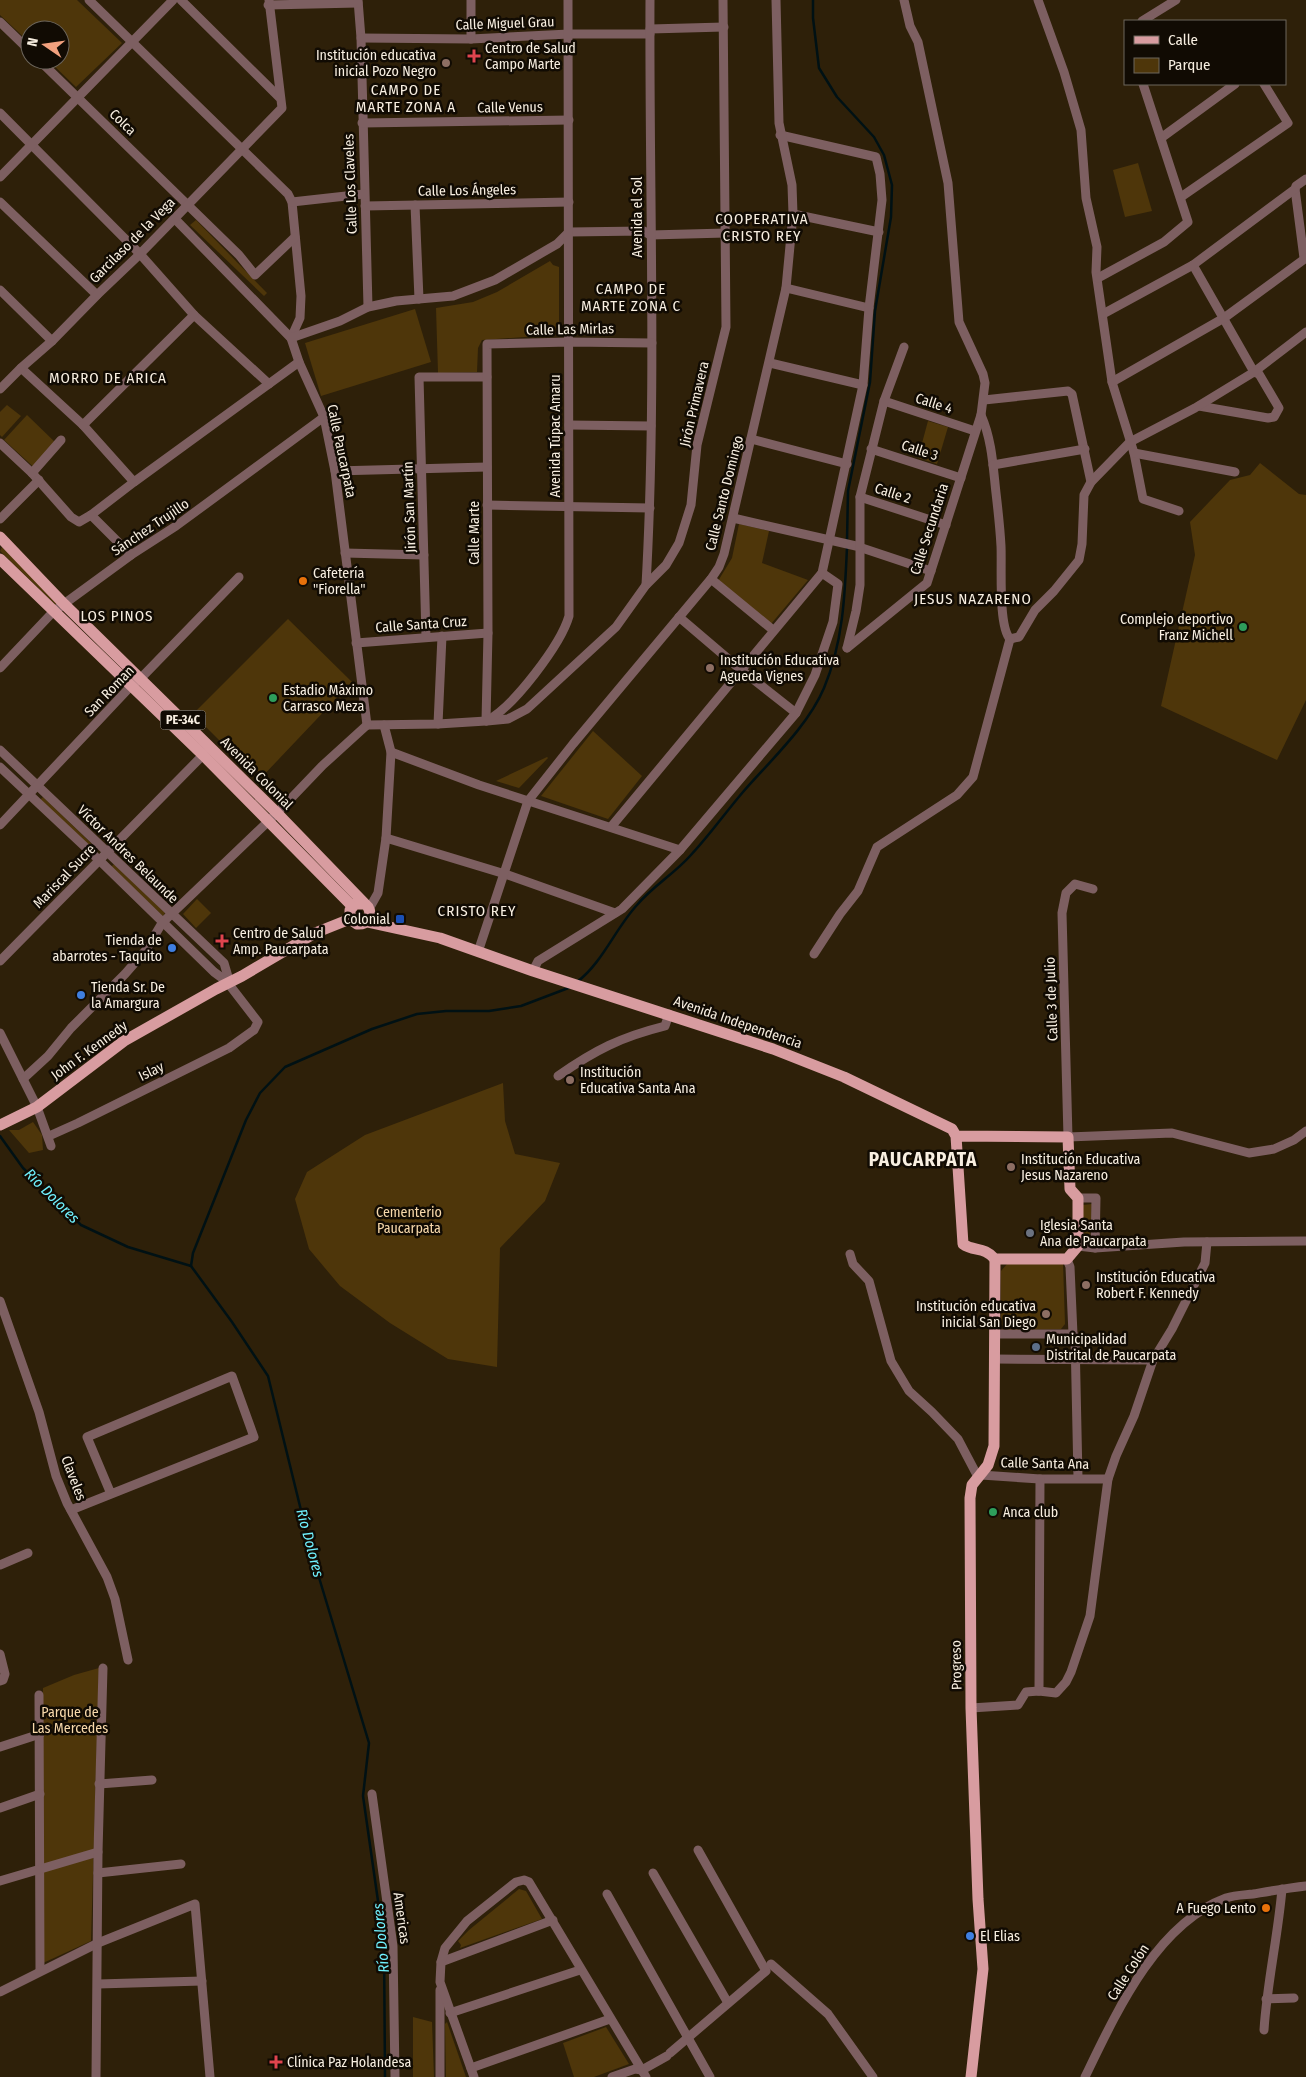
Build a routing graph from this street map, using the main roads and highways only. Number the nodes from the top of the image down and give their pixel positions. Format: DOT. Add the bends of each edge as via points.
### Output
graph roads {
  1 [pos="0,537"];
  2 [pos="0,559"];
  3 [pos="207,751"];
  4 [pos="273,817"];
  5 [pos="352,906"];
  6 [pos="368,912"];
  7 [pos="350,918"];
  8 [pos="3,1124"];
  9 [pos="956,1136"];
  10 [pos="995,1259"];
  11 [pos="971,2077"];
  1 -- 3 [label="main road, Avenida Colonial / PE-34C" via="141,678"];
  2 -- 3 [label="main road, Avenida Colonial / PE-34C" via="131,686"];
  3 -- 4 [label="main road, Avenida Colonial / PE-34C"];
  4 -- 5 [label="main road, Avenida Colonial / PE-34C"];
  4 -- 6 [label="main road, Avenida Colonial / PE-34C"];
  5 -- 6 [label="main road" via="358,903"];
  5 -- 7 [label="main road"];
  6 -- 7 [label="main road, Avenida Independencia" via="357,924"];
  6 -- 9 [label="main road, Avenida Independencia" via="392,927 440,938 773,1049 844,1077 952,1129"];
  7 -- 8 [label="main road, John F. Kennedy" via="316,933 124,1041 37,1107"];
  9 -- 10 [label="main road" via="963,1244 983,1250"];
  9 -- 10 [label="main road" via="1068,1137 1070,1189 1078,1198 1078,1246 1067,1259"];
  10 -- 11 [label="main road, Progreso" via="994,1446 992,1455 972,1485 970,1498 971,1708 983,1969"];
}
